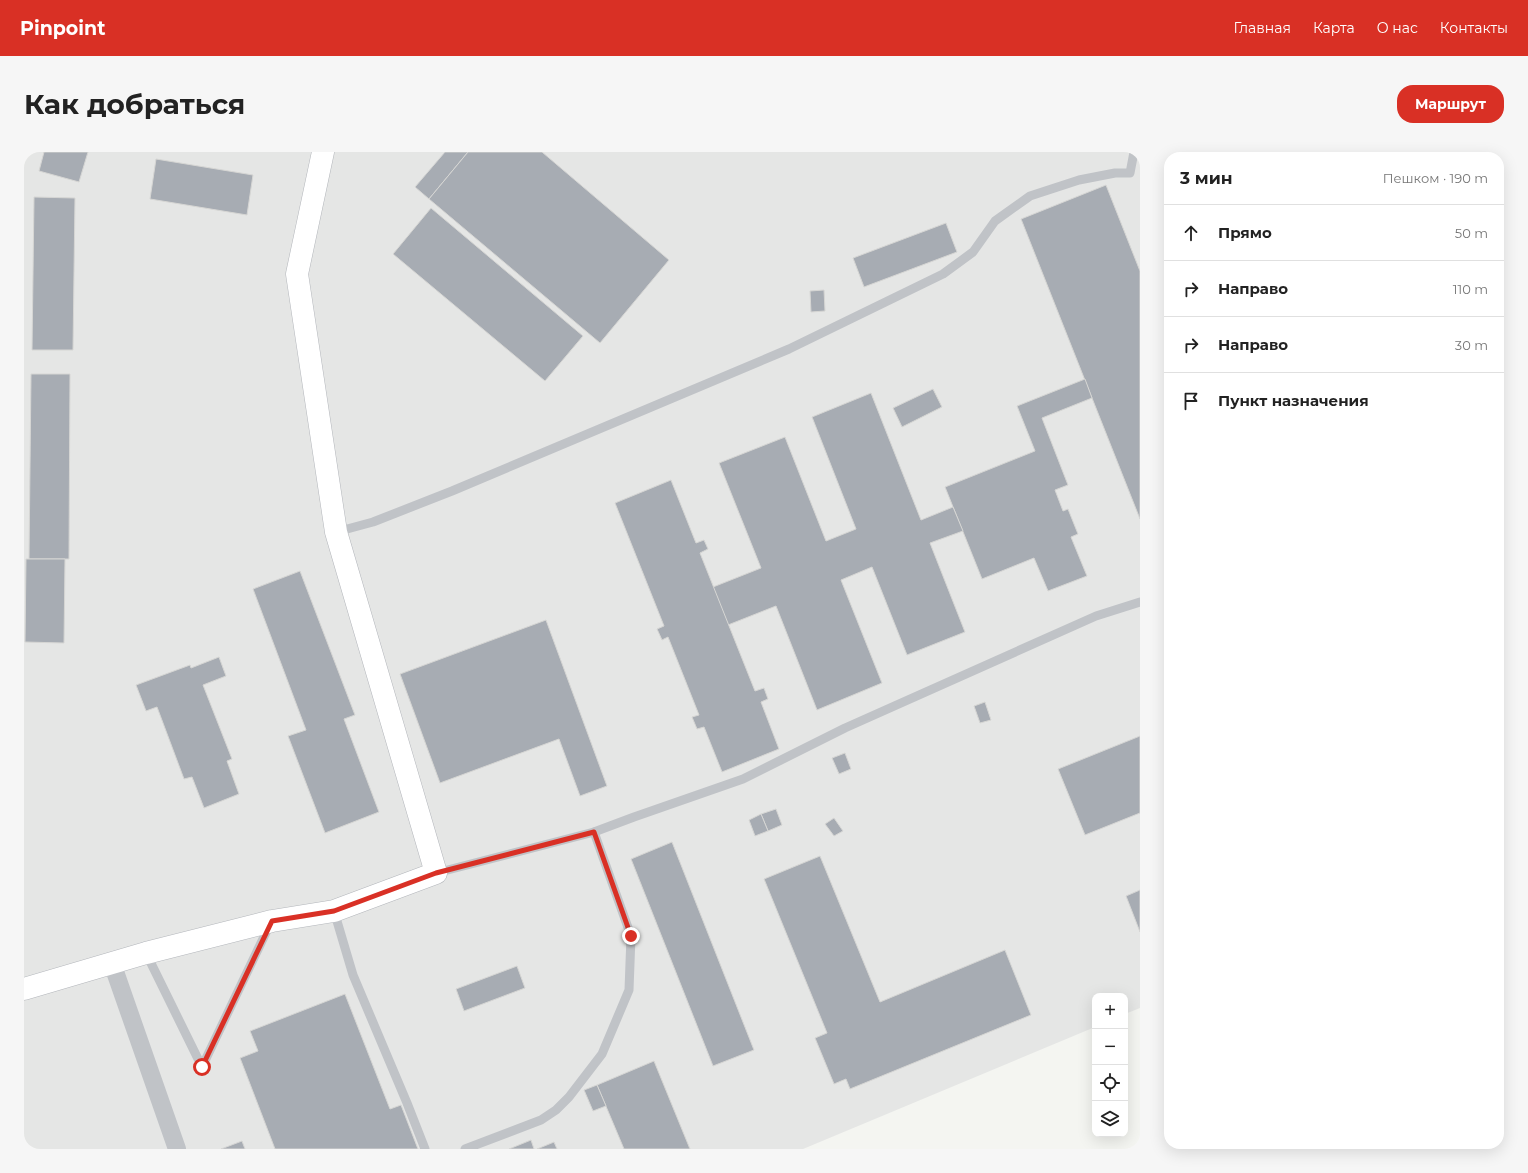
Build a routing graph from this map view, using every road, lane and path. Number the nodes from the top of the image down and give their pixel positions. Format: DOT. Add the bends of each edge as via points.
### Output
graph roads {
  1 [pos="323,152"];
  2 [pos="1134,152"];
  3 [pos="336,532"];
  4 [pos="1140,602"];
  5 [pos="594,832"];
  6 [pos="436,873"];
  7 [pos="334,911"];
  8 [pos="272,921"];
  9 [pos="146,953"];
  10 [pos="112,963"];
  11 [pos="24,989"];
  12 [pos="177,1149"];
  13 [pos="425,1149"];
  14 [pos="466,1149"];
  1 -- 3 [label="street" via="297,274"];
  2 -- 3 [label="lane" via="1130,173 1115,173 1079,180 1030,196 995,221 973,252 943,274 789,349 452,491 373,522"];
  3 -- 6 [label="street"];
  4 -- 5 [label="lane" via="1096,616 866,719 743,779"];
  5 -- 6 [label="lane"];
  5 -- 14 [label="lane" via="631,936 629,990 602,1054 556,1110 541,1120"];
  6 -- 7 [label="street"];
  7 -- 8 [label="street"];
  7 -- 13 [label="lane" via="353,974"];
  8 -- 9 [label="street"];
  8 -- 9 [label="lane" via="202,1067"];
  9 -- 10 [label="street"];
  10 -- 11 [label="street"];
  10 -- 12 [label="street"];
}
